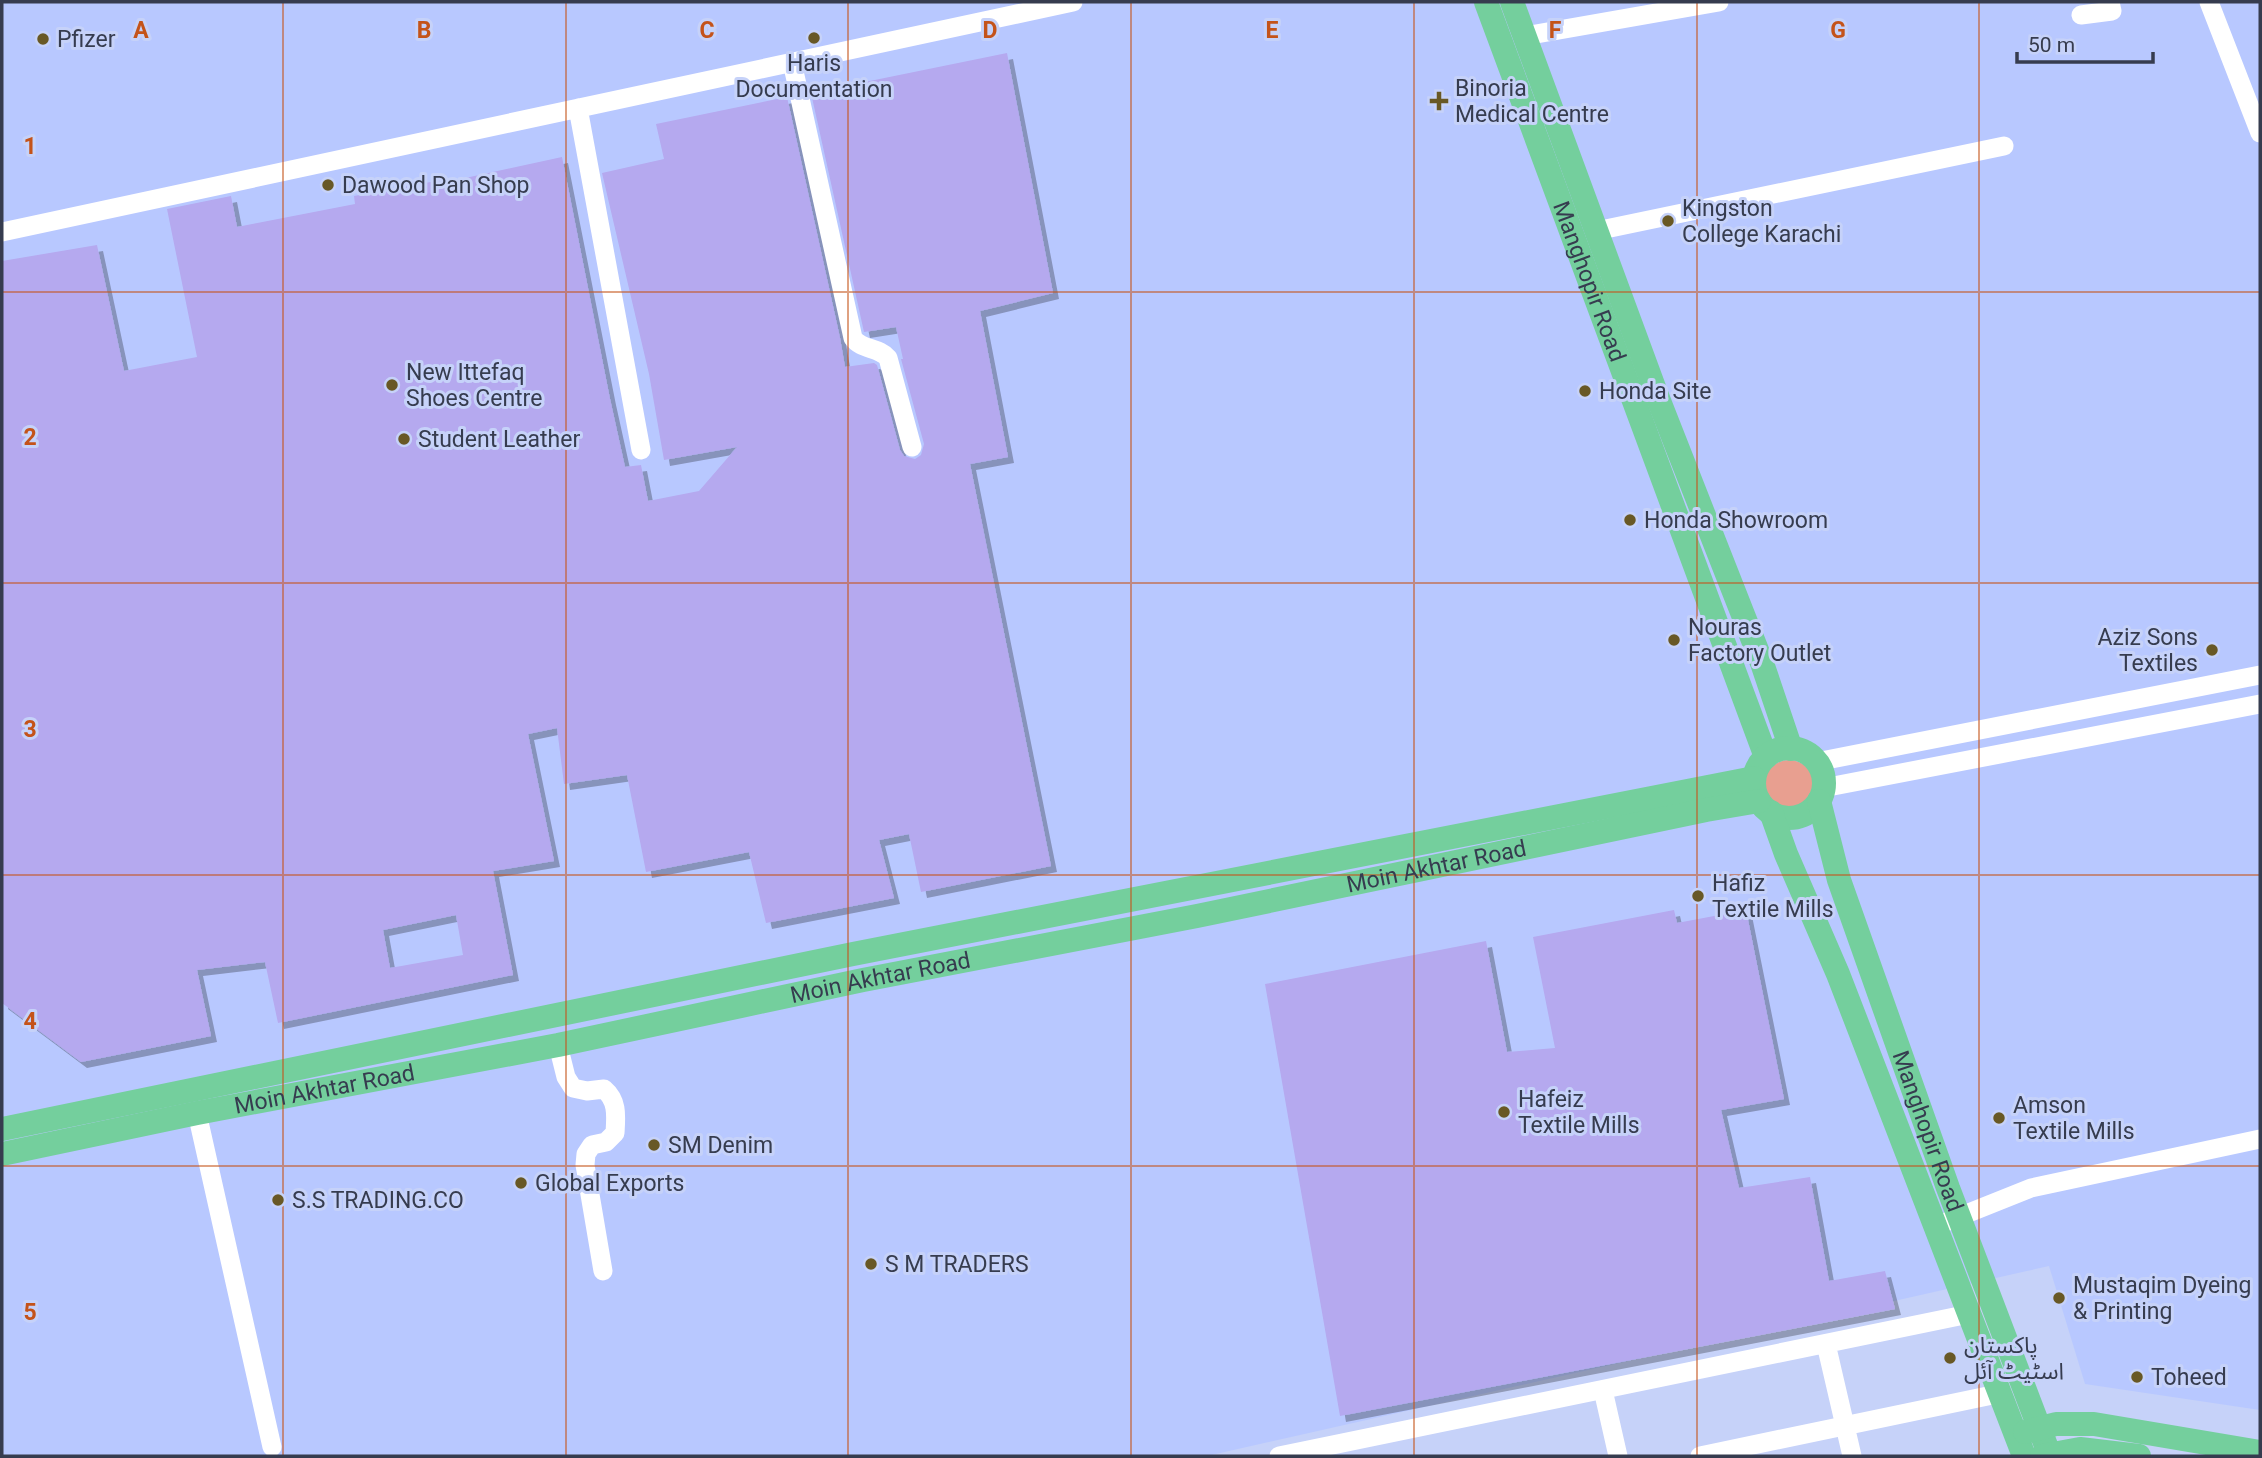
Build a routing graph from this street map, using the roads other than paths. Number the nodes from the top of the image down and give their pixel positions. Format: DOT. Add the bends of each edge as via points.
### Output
graph roads {
  1 [pos="1073,2"];
  2 [pos="1486,2"];
  3 [pos="1512,2"];
  4 [pos="1719,2"];
  5 [pos="2110,2"];
  6 [pos="2209,2"];
  7 [pos="2081,15"];
  8 [pos="1525,36"];
  9 [pos="792,62"];
  10 [pos="578,108"];
  11 [pos="2260,133"];
  12 [pos="2004,146"];
  13 [pos="2,232"];
  14 [pos="1596,232"];
  15 [pos="912,447"];
  16 [pos="641,450"];
  17 [pos="2260,675"];
  18 [pos="2260,704"];
  19 [pos="1791,749"];
  20 [pos="1816,762"];
  21 [pos="1762,787"];
  22 [pos="1821,794"];
  23 [pos="1834,867"];
  24 [pos="1796,878"];
  25 [pos="1192,887"];
  26 [pos="1197,916"];
  27 [pos="558,1045"];
  28 [pos="197,1113"];
  29 [pos="2,1129"];
  30 [pos="2260,1139"];
  31 [pos="2,1154"];
  32 [pos="1959,1216"];
  33 [pos="1935,1226"];
  34 [pos="603,1272"];
  35 [pos="1969,1314"];
  36 [pos="1826,1344"];
  37 [pos="1603,1390"];
  38 [pos="2002,1393"];
  39 [pos="1844,1426"];
  40 [pos="2027,1439"];
  41 [pos="272,1447"];
  42 [pos="2260,1452"];
  43 [pos="1288,1455"];
  44 [pos="2047,1455"];
  45 [pos="1618,1456"];
  46 [pos="1700,1456"];
  47 [pos="1852,1456"];
  48 [pos="2133,1456"];
  1 -- 9 [label="street"];
  2 -- 21 [label="main road, Manghopir Road"];
  3 -- 8 [label="main road"];
  4 -- 8 [label="street"];
  5 -- 7 [label="street" via="2112,11"];
  6 -- 11 [label="street"];
  8 -- 14 [label="main road"];
  9 -- 10 [label="street"];
  9 -- 15 [label="street" via="853,338 857,345 888,358"];
  10 -- 13 [label="street"];
  10 -- 16 [label="street"];
  12 -- 14 [label="street"];
  14 -- 19 [label="main road"];
  17 -- 20 [label="street"];
  18 -- 22 [label="street"];
  19 -- 20 [label="main road"];
  19 -- 21 [label="main road" via="1777,751"];
  20 -- 22 [label="main road" via="1822,774"];
  21 -- 22 [label="main road" via="1788,818 1813,808"];
  21 -- 24 [label="main road, Manghopir Road"];
  21 -- 25 [label="main road, Moin Akhtar Road"];
  21 -- 26 [label="main road, Moin Akhtar Road" via="1706,810"];
  22 -- 23 [label="main road, Manghopir Road"];
  23 -- 24 [label="main road" via="1824,859 1811,858 1801,865"];
  23 -- 32 [label="main road, Manghopir Road"];
  24 -- 33 [label="main road, Manghopir Road"];
  25 -- 26 [label="main road"];
  25 -- 29 [label="main road, Moin Akhtar Road"];
  26 -- 27 [label="main road, Moin Akhtar Road"];
  27 -- 28 [label="main road, Moin Akhtar Road"];
  27 -- 34 [label="street" via="573,1088 604,1089 617,1110 615,1133 606,1142 592,1145 585,1165"];
  28 -- 31 [label="main road, Moin Akhtar Road"];
  28 -- 41 [label="street"];
  30 -- 32 [label="street" via="2031,1188"];
  32 -- 33 [label="street"];
  32 -- 40 [label="main road, Manghopir Road"];
  33 -- 35 [label="main road, Manghopir Road"];
  35 -- 36 [label="street"];
  35 -- 38 [label="main road, Manghopir Road"];
  36 -- 37 [label="street"];
  36 -- 39 [label="street"];
  37 -- 43 [label="street"];
  37 -- 45 [label="street"];
  38 -- 39 [label="street"];
  38 -- 40 [label="main road, Manghopir Road"];
  39 -- 46 [label="street"];
  39 -- 47 [label="street"];
  40 -- 42 [label="main road" via="2066,1424 2094,1424"];
  40 -- 44 [label="main road, Manghopir Road"];
  44 -- 48 [label="main road" via="2080,1449"];
}
